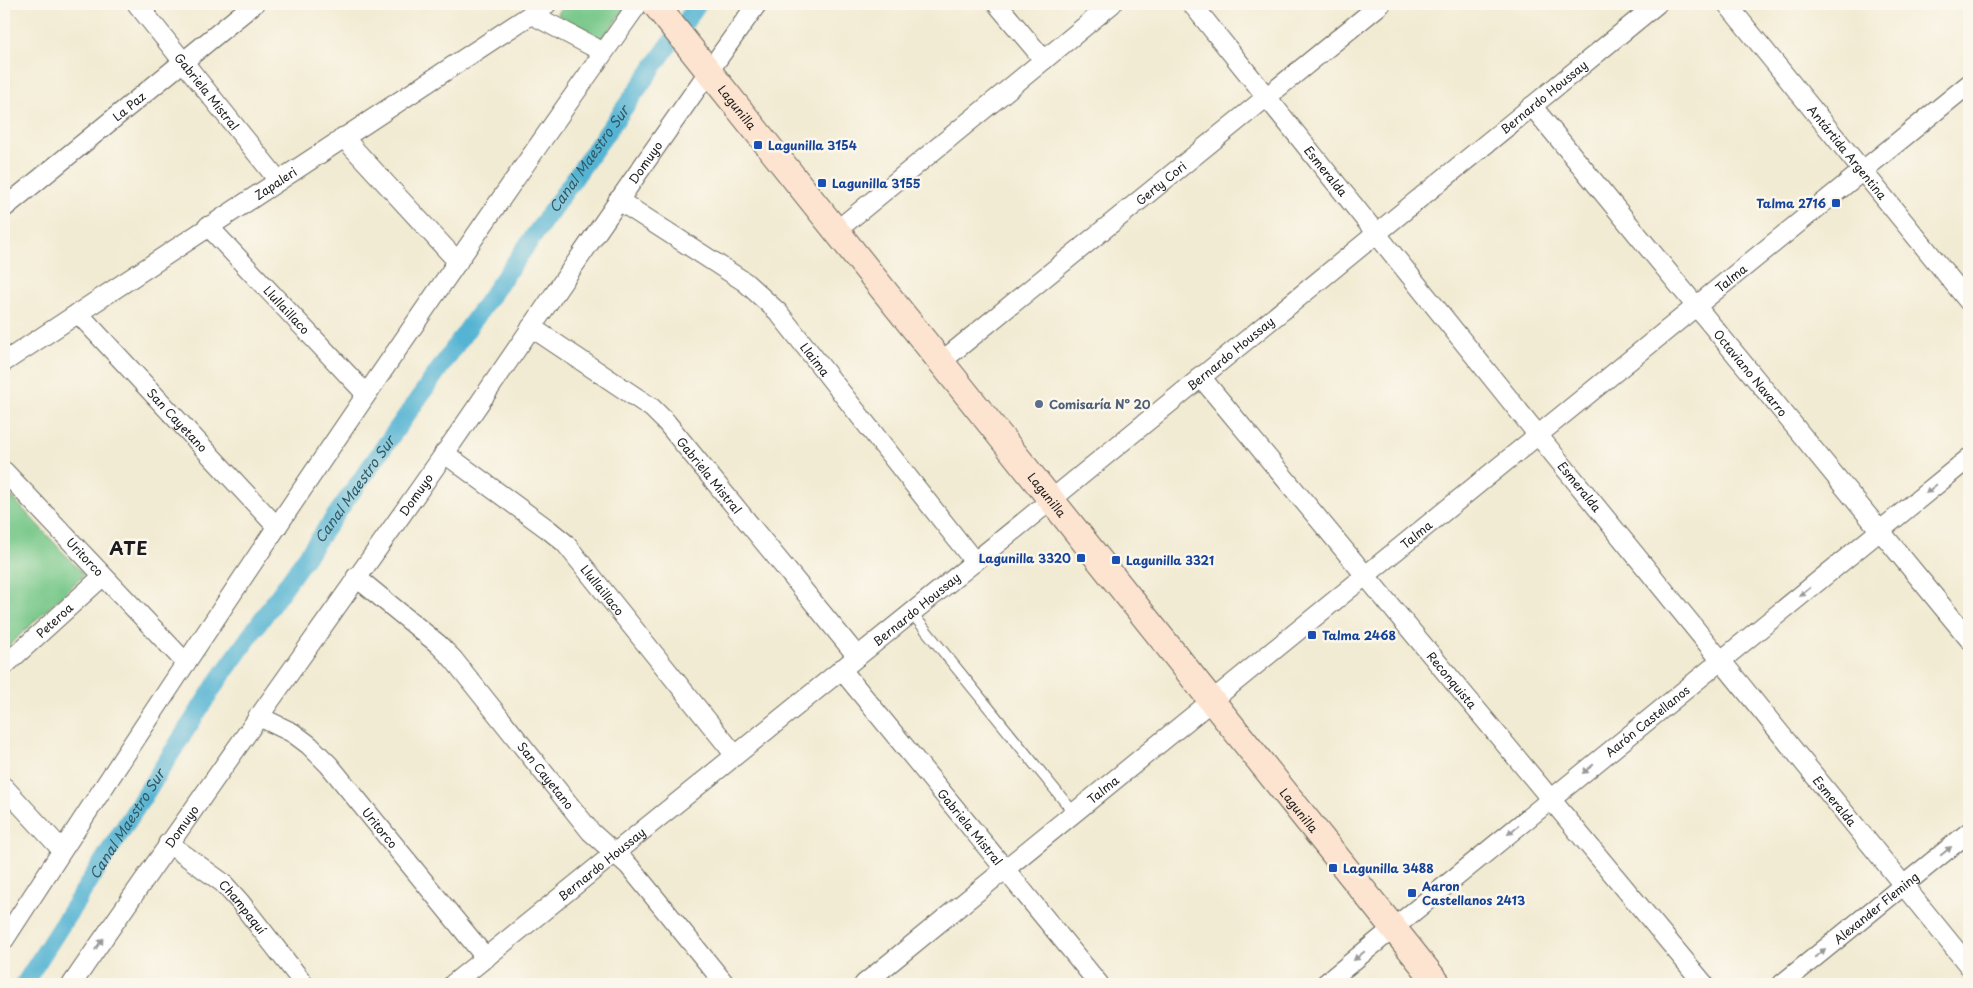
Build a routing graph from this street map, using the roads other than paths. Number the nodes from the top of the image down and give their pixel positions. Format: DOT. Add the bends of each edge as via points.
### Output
graph roads {
  1 [pos="137,4"];
  2 [pos="254,4"];
  3 [pos="547,4"];
  4 [pos="638,4"];
  5 [pos="655,4"];
  6 [pos="757,4"];
  7 [pos="997,4"];
  8 [pos="1112,4"];
  9 [pos="1192,4"];
  10 [pos="1381,4"];
  11 [pos="1658,4"];
  12 [pos="1727,4"];
  13 [pos="531,14"];
  14 [pos="603,52"];
  15 [pos="1044,60"];
  16 [pos="183,62"];
  17 [pos="708,71"];
  18 [pos="1969,84"];
  19 [pos="1266,96"];
  20 [pos="1532,106"];
  21 [pos="343,137"];
  22 [pos="1862,171"];
  23 [pos="278,180"];
  24 [pos="618,200"];
  25 [pos="4,208"];
  26 [pos="208,226"];
  27 [pos="836,231"];
  28 [pos="1376,233"];
  29 [pos="458,262"];
  30 [pos="1969,302"];
  31 [pos="1696,306"];
  32 [pos="78,313"];
  33 [pos="531,327"];
  34 [pos="942,361"];
  35 [pos="4,362"];
  36 [pos="1200,376"];
  37 [pos="366,394"];
  38 [pos="1538,436"];
  39 [pos="444,453"];
  40 [pos="1969,458"];
  41 [pos="6,477"];
  42 [pos="1051,500"];
  43 [pos="277,528"];
  44 [pos="1880,531"];
  45 [pos="974,562"];
  46 [pos="1366,575"];
  47 [pos="103,576"];
  48 [pos="356,577"];
  49 [pos="911,612"];
  50 [pos="1969,639"];
  51 [pos="856,656"];
  52 [pos="1721,661"];
  53 [pos="186,663"];
  54 [pos="4,666"];
  55 [pos="841,669"];
  56 [pos="1212,701"];
  57 [pos="258,716"];
  58 [pos="735,755"];
  59 [pos="4,787"];
  60 [pos="1551,799"];
  61 [pos="1074,813"];
  62 [pos="1969,832"];
  63 [pos="168,843"];
  64 [pos="62,850"];
  65 [pos="615,853"];
  66 [pos="1005,869"];
  67 [pos="1903,885"];
  68 [pos="1394,928"];
  69 [pos="4,940"];
  70 [pos="486,958"];
  71 [pos="1969,966"];
  72 [pos="72,984"];
  73 [pos="304,984"];
  74 [pos="454,984"];
  75 [pos="725,984"];
  76 [pos="864,984"];
  77 [pos="1099,984"];
  78 [pos="1325,984"];
  79 [pos="1438,984"];
  80 [pos="1704,984"];
  81 [pos="1782,984"];
  1 -- 16 [label="street, Gabriela Mistral"];
  2 -- 16 [label="street, La Paz"];
  3 -- 13 [label="street, Zapaleri"];
  4 -- 14 [label="street"];
  5 -- 17 [label="main road, Lagunilla"];
  6 -- 17 [label="street, Domuyo"];
  7 -- 15 [label="street"];
  8 -- 15 [label="street"];
  9 -- 19 [label="street, Esmeralda"];
  10 -- 19 [label="street, Gerty Cori"];
  11 -- 20 [label="street, Bernardo Houssay"];
  12 -- 22 [label="street, Antártida Argentina"];
  13 -- 14 [label="street"];
  13 -- 21 [label="street, Zapaleri"];
  14 -- 29 [label="street"];
  15 -- 27 [label="street"];
  16 -- 23 [label="street, Gabriela Mistral"];
  16 -- 25 [label="street, La Paz"];
  17 -- 24 [label="street, Domuyo"];
  17 -- 27 [label="main road, Lagunilla"];
  18 -- 22 [label="street, Talma"];
  19 -- 28 [label="street, Esmeralda"];
  19 -- 34 [label="street, Gerty Cori"];
  20 -- 28 [label="street, Bernardo Houssay"];
  20 -- 31 [label="street, Octaviano Navarro"];
  21 -- 23 [label="street, Zapaleri"];
  21 -- 29 [label="street"];
  22 -- 30 [label="street, Antártida Argentina"];
  22 -- 31 [label="street, Talma"];
  23 -- 26 [label="street, Zapaleri"];
  24 -- 33 [label="street, Domuyo"];
  24 -- 45 [label="street, Llaima" via="745,282 778,312"];
  26 -- 32 [label="street, Zapaleri"];
  26 -- 37 [label="street, Llullaillaco"];
  27 -- 34 [label="main road, Lagunilla"];
  28 -- 36 [label="street, Bernardo Houssay"];
  28 -- 38 [label="street, Esmeralda"];
  29 -- 37 [label="street"];
  31 -- 38 [label="street, Talma"];
  31 -- 44 [label="street, Octaviano Navarro"];
  32 -- 35 [label="street, Zapaleri"];
  32 -- 43 [label="street, San Cayetano"];
  33 -- 39 [label="street, Domuyo"];
  33 -- 51 [label="street, Gabriela Mistral" via="652,408 666,422"];
  34 -- 42 [label="main road, Lagunilla"];
  36 -- 42 [label="street, Bernardo Houssay"];
  36 -- 46 [label="street, Reconquista"];
  37 -- 43 [label="street"];
  38 -- 46 [label="street, Talma"];
  38 -- 52 [label="street, Esmeralda"];
  39 -- 48 [label="street, Domuyo"];
  39 -- 58 [label="street, Llullaillaco" via="564,543"];
  40 -- 44 [label="street, Aarón Castellanos, one-way"];
  41 -- 47 [label="street, Uritorco"];
  42 -- 45 [label="street, Bernardo Houssay"];
  42 -- 56 [label="main road, Lagunilla"];
  43 -- 53 [label="street"];
  44 -- 50 [label="street, Octaviano Navarro"];
  44 -- 52 [label="street, Aarón Castellanos, one-way"];
  45 -- 49 [label="street, Bernardo Houssay"];
  46 -- 56 [label="street, Talma"];
  46 -- 60 [label="street, Reconquista"];
  47 -- 53 [label="street, Uritorco"];
  47 -- 54 [label="street, Peteroa"];
  48 -- 57 [label="street, Domuyo"];
  48 -- 65 [label="street, San Cayetano" via="453,659 591,832"];
  49 -- 51 [label="street, Bernardo Houssay"];
  49 -- 61 [label="lane"];
  51 -- 55 [label="street, Bernardo Houssay"];
  52 -- 60 [label="street, Aarón Castellanos, one-way"];
  52 -- 67 [label="street, Esmeralda"];
  53 -- 64 [label="street"];
  55 -- 58 [label="street, Bernardo Houssay"];
  55 -- 66 [label="street, Gabriela Mistral"];
  56 -- 61 [label="street, Talma"];
  56 -- 68 [label="main road, Lagunilla"];
  57 -- 63 [label="street, Domuyo"];
  57 -- 70 [label="street, Uritorco" via="293,733 329,765"];
  58 -- 65 [label="street, Bernardo Houssay"];
  59 -- 64 [label="street"];
  60 -- 68 [label="street, Aarón Castellanos, one-way"];
  60 -- 80 [label="street, Reconquista"];
  61 -- 66 [label="street, Talma"];
  67 -- 62 [label="street, Alexander Fleming, one-way"];
  72 -- 63 [label="street, Domuyo, one-way"];
  63 -- 73 [label="street, Champaquí" via="223,883"];
  64 -- 69 [label="street"];
  65 -- 70 [label="street, Bernardo Houssay"];
  65 -- 75 [label="street, San Cayetano"];
  66 -- 76 [label="street, Talma"];
  66 -- 77 [label="street, Gabriela Mistral"];
  67 -- 71 [label="street, Esmeralda"];
  81 -- 67 [label="street, Alexander Fleming, one-way"];
  68 -- 78 [label="street, Aarón Castellanos, one-way"];
  68 -- 79 [label="main road, Lagunilla"];
  70 -- 74 [label="street, Bernardo Houssay"];
}
